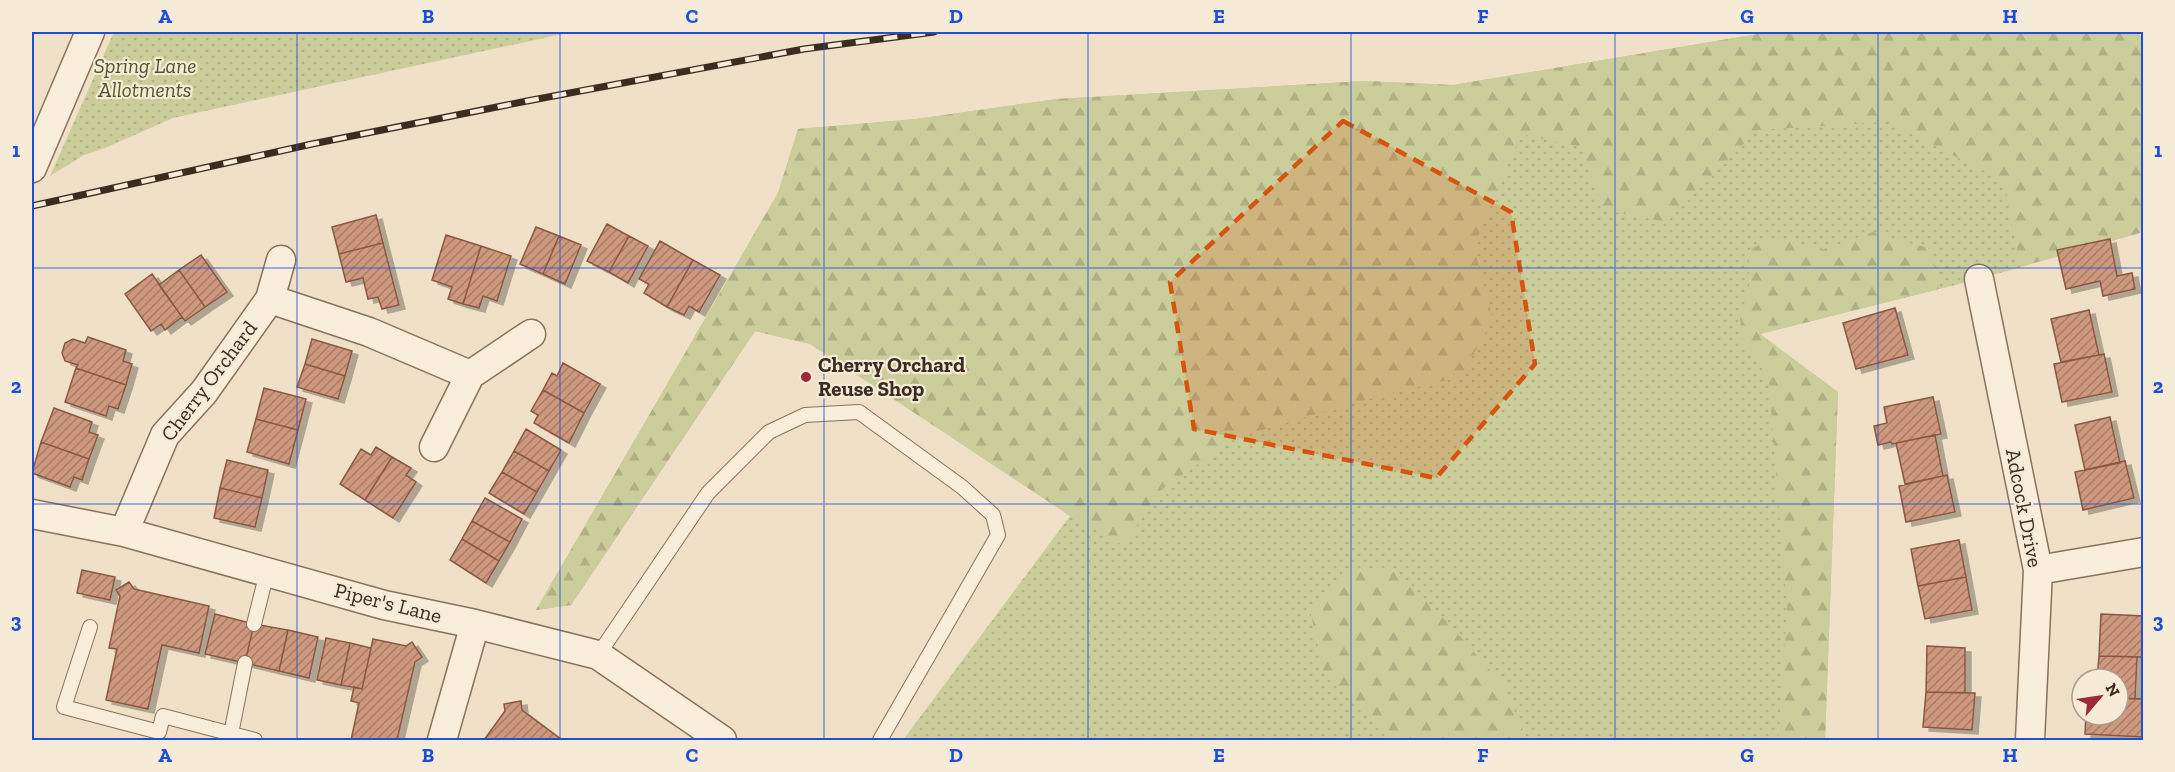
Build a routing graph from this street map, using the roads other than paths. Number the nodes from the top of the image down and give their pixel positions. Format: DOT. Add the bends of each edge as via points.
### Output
graph roads {
  1 [pos="90,32"];
  2 [pos="32,168"];
  3 [pos="281,260"];
  4 [pos="1979,279"];
  5 [pos="270,299"];
  6 [pos="531,334"];
  7 [pos="470,375"];
  8 [pos="434,447"];
  9 [pos="32,514"];
  10 [pos="124,532"];
  11 [pos="2144,552"];
  12 [pos="2038,570"];
  13 [pos="267,572"];
  14 [pos="254,624"];
  15 [pos="475,624"];
  16 [pos="90,627"];
  17 [pos="598,655"];
  18 [pos="245,663"];
  19 [pos="231,734"];
  20 [pos="255,741"];
  21 [pos="442,741"];
  22 [pos="722,741"];
  23 [pos="880,741"];
  24 [pos="2030,741"];
  1 -- 2 [label="street"];
  3 -- 5 [label="street, Cherry Orchard"];
  4 -- 12 [label="street, Adcock Drive"];
  5 -- 7 [label="street, Cherry Orchard" via="369,332"];
  5 -- 10 [label="street, Cherry Orchard" via="204,392 165,435"];
  6 -- 7 [label="street"];
  7 -- 8 [label="street"];
  9 -- 10 [label="street, Piper's Lane"];
  10 -- 13 [label="street, Piper's Lane"];
  11 -- 12 [label="street"];
  12 -- 24 [label="street, Adcock Drive"];
  13 -- 14 [label="lane"];
  13 -- 15 [label="street, Piper's Lane" via="384,605"];
  15 -- 17 [label="street, Piper's Lane"];
  15 -- 21 [label="street"];
  16 -- 19 [label="lane" via="64,707 159,732 162,716"];
  17 -- 22 [label="street, Piper's Lane"];
  17 -- 23 [label="lane" via="708,493 769,432 806,415 860,412 970,494 993,515 998,536"];
  18 -- 19 [label="lane"];
  19 -- 20 [label="lane"];
}
